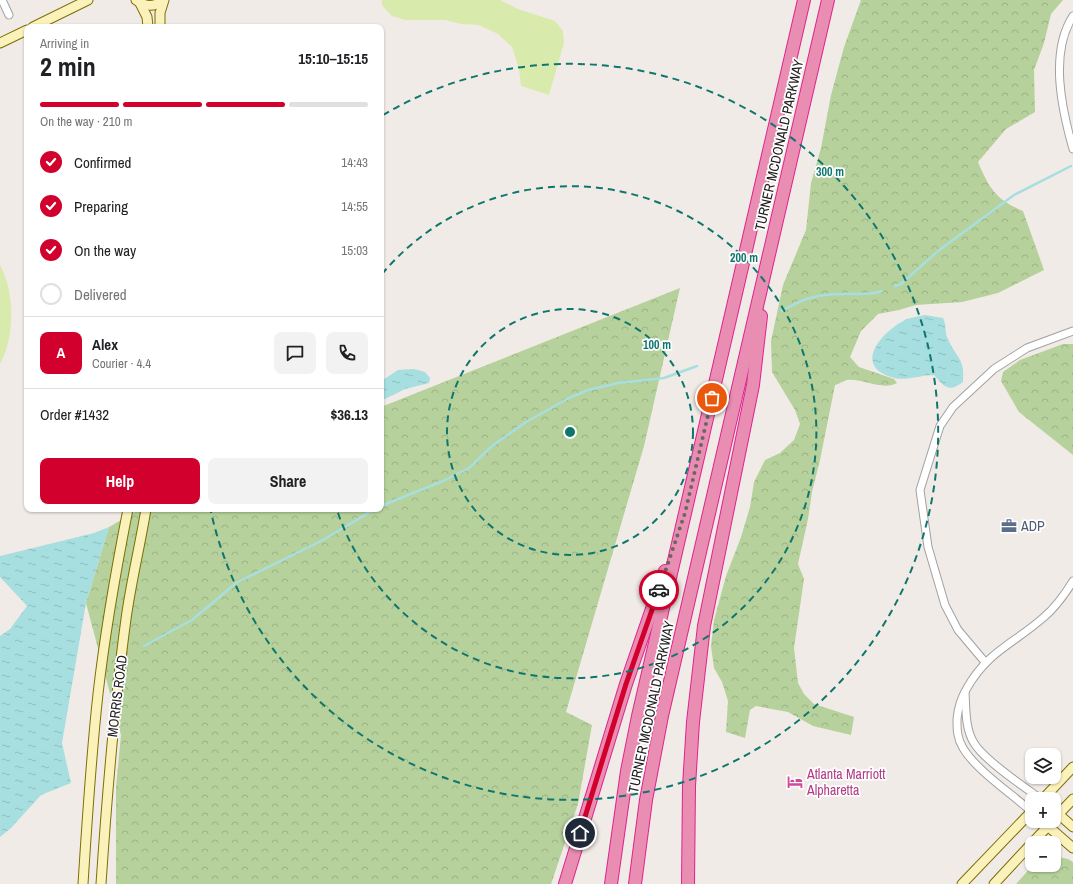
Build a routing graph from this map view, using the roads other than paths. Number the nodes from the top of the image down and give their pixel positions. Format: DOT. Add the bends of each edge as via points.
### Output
graph roads {
  1 [pos="2,0"];
  2 [pos="88,0"];
  3 [pos="164,0"];
  4 [pos="804,0"];
  5 [pos="828,0"];
  6 [pos="138,2"];
  7 [pos="9,15"];
  8 [pos="1073,16"];
  9 [pos="39,24"];
  10 [pos="148,24"];
  11 [pos="160,24"];
  12 [pos="24,31"];
  13 [pos="0,43"];
  14 [pos="1073,149"];
  15 [pos="767,267"];
  16 [pos="1073,331"];
  17 [pos="127,512"];
  18 [pos="145,512"];
  19 [pos="685,513"];
  20 [pos="1073,581"];
  21 [pos="985,662"];
  22 [pos="965,691"];
  23 [pos="1073,767"];
  24 [pos="1033,792"];
  25 [pos="1049,792"];
  26 [pos="1073,799"];
  27 [pos="1025,806"];
  28 [pos="1061,810"];
  29 [pos="1025,819"];
  30 [pos="1061,822"];
  31 [pos="1073,827"];
  32 [pos="1044,828"];
  33 [pos="1059,828"];
  34 [pos="1038,836"];
  35 [pos="1073,848"];
  36 [pos="1025,851"];
  37 [pos="83,884"];
  38 [pos="101,884"];
  39 [pos="565,884"];
  40 [pos="611,884"];
  41 [pos="635,884"];
  42 [pos="688,884"];
  43 [pos="962,884"];
  44 [pos="994,884"];
  1 -- 7 [label="street"];
  2 -- 9 [label="street"];
  3 -- 6 [label="street" via="151,6"];
  3 -- 11 [label="street"];
  4 -- 19 [label="highway, TURNER MCDONALD PARKWAY"];
  5 -- 15 [label="highway, TURNER MCDONALD PARKWAY"];
  6 -- 10 [label="street" via="147,17"];
  8 -- 14 [label="street" via="1068,23 1062,45 1060,81"];
  12 -- 13 [label="street"];
  15 -- 41 [label="highway, TURNER MCDONALD PARKWAY" via="662,716 646,800"];
  15 -- 42 [label="highway" via="753,385 704,626 689,786"];
  16 -- 21 [label="street" via="1027,348 1007,360 989,372 953,407 940,426 920,490 928,547 945,605 958,630"];
  17 -- 37 [label="street, MORRIS ROAD" via="110,605 98,694"];
  18 -- 38 [label="street, MORRIS ROAD" via="131,588 116,696"];
  19 -- 39 [label="highway" via="626,684"];
  19 -- 40 [label="highway, TURNER MCDONALD PARKWAY" via="627,771"];
  20 -- 21 [label="street" via="1044,617"];
  21 -- 22 [label="street"];
  22 -- 24 [label="street" via="967,721 974,743 982,753"];
  22 -- 27 [label="street" via="959,705 957,722 957,737 963,749 974,762"];
  23 -- 25 [label="street"];
  26 -- 28 [label="street"];
  29 -- 43 [label="street"];
  30 -- 31 [label="street"];
  32 -- 34 [label="street"];
  33 -- 35 [label="street"];
  36 -- 44 [label="street"];
}
